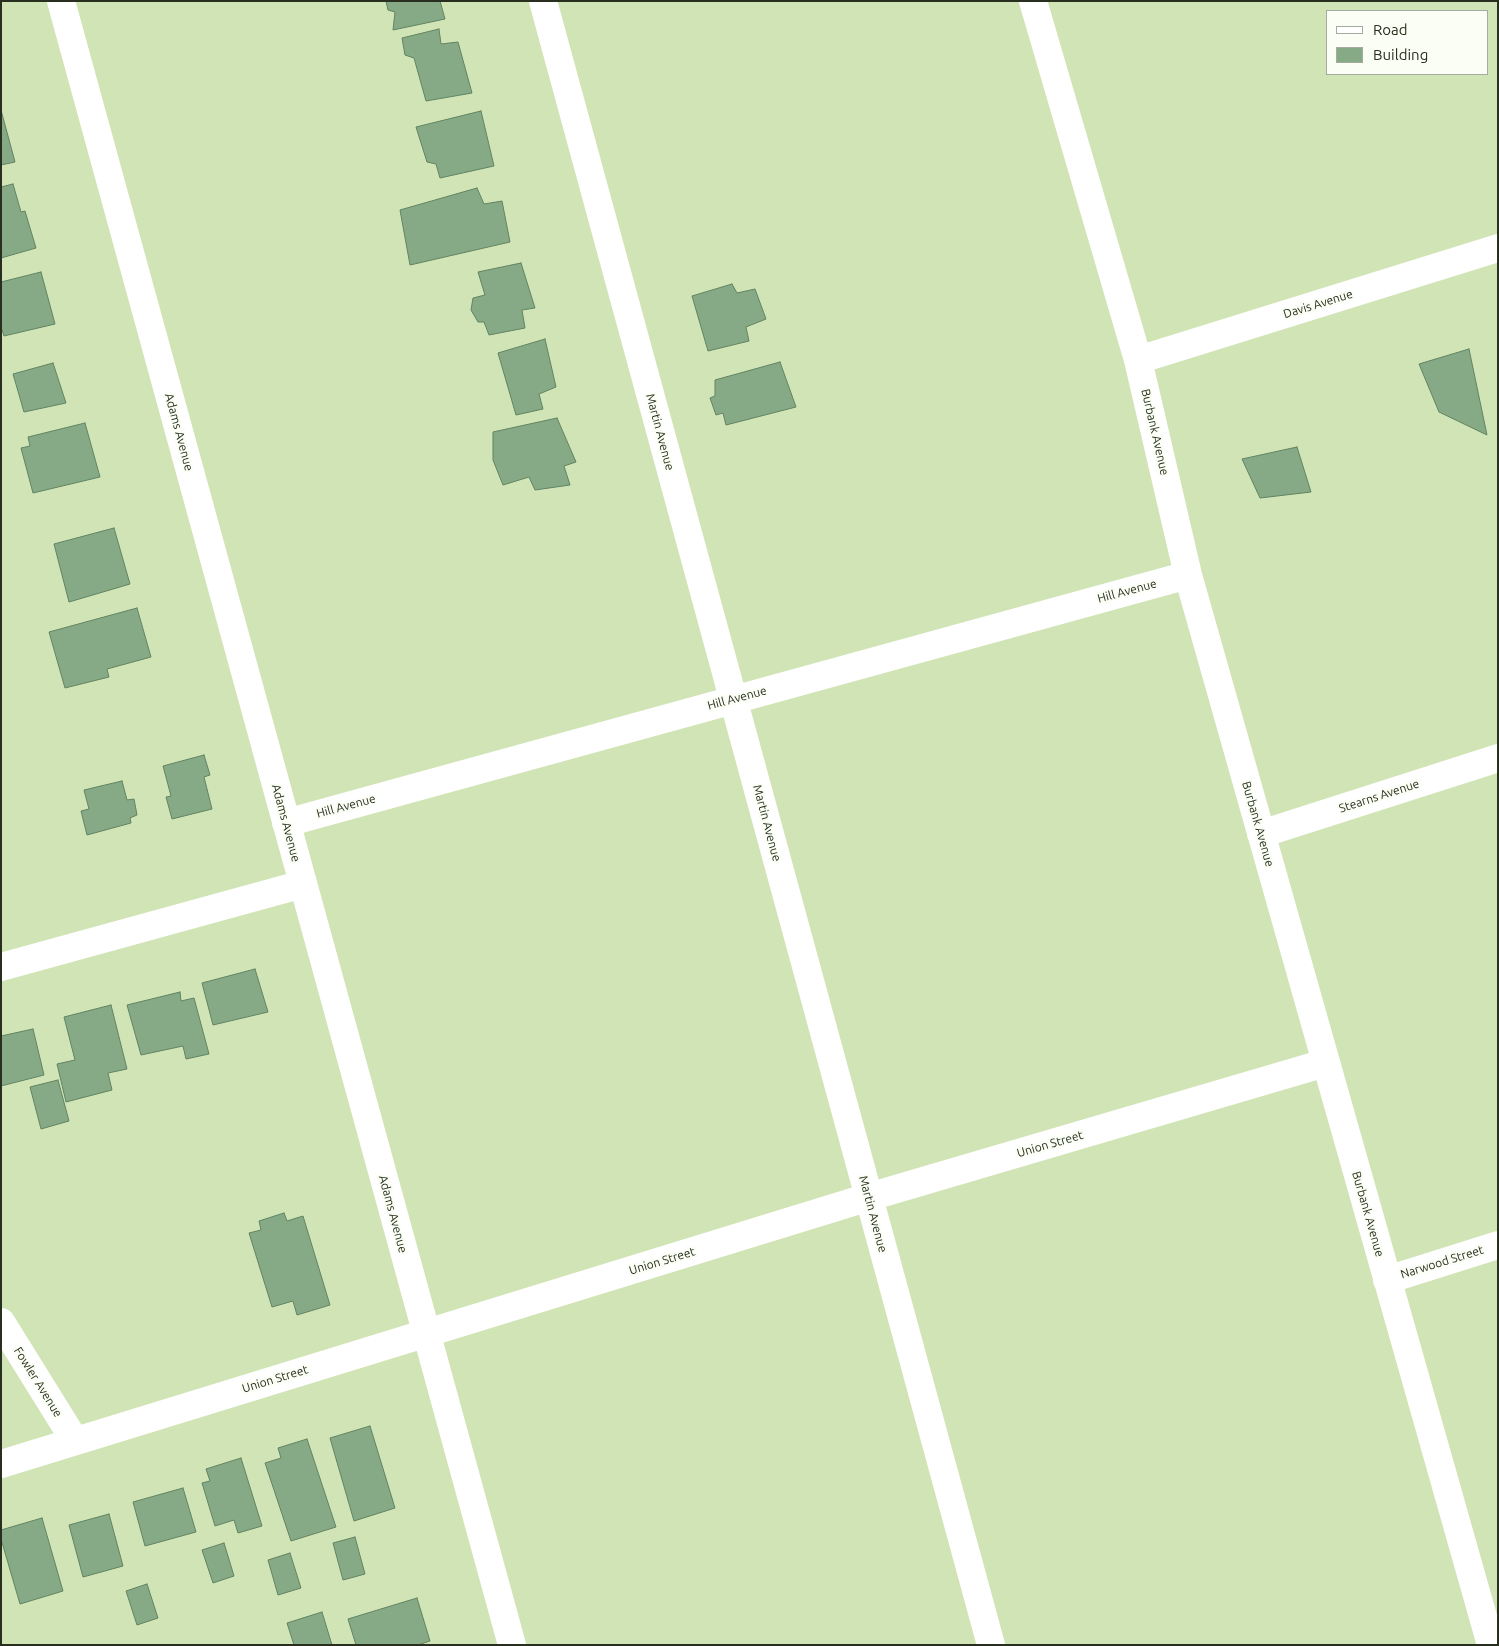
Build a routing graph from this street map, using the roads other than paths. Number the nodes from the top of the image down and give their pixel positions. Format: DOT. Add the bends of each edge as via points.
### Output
graph roads {
  1 [pos="61,1"];
  2 [pos="543,1"];
  3 [pos="1036,2"];
  4 [pos="1498,248"];
  5 [pos="1138,360"];
  6 [pos="1188,575"];
  7 [pos="733,699"];
  8 [pos="1498,758"];
  9 [pos="286,823"];
  10 [pos="1261,834"];
  11 [pos="303,884"];
  12 [pos="1,968"];
  13 [pos="1325,1063"];
  14 [pos="869,1197"];
  15 [pos="1498,1245"];
  16 [pos="1387,1280"];
  17 [pos="1,1322"];
  18 [pos="426,1333"];
  19 [pos="75,1441"];
  20 [pos="1,1464"];
  21 [pos="512,1645"];
  22 [pos="990,1645"];
  23 [pos="1491,1645"];
  1 -- 9 [label="street, Adams Avenue"];
  2 -- 7 [label="street, Martin Avenue"];
  3 -- 5 [label="street, Burbank Avenue"];
  4 -- 5 [label="street, Davis Avenue"];
  5 -- 6 [label="street, Burbank Avenue"];
  6 -- 7 [label="street, Hill Avenue"];
  6 -- 10 [label="street, Burbank Avenue"];
  7 -- 9 [label="street, Hill Avenue"];
  7 -- 14 [label="street, Martin Avenue"];
  8 -- 10 [label="street, Stearns Avenue"];
  9 -- 11 [label="street, Adams Avenue"];
  10 -- 13 [label="street, Burbank Avenue"];
  11 -- 12 [label="street"];
  11 -- 18 [label="street, Adams Avenue"];
  13 -- 14 [label="street, Union Street"];
  13 -- 16 [label="street, Burbank Avenue"];
  14 -- 18 [label="street, Union Street"];
  14 -- 22 [label="street, Martin Avenue"];
  15 -- 16 [label="street, Narwood Street"];
  16 -- 23 [label="street, Burbank Avenue"];
  17 -- 19 [label="street, Fowler Avenue"];
  18 -- 19 [label="street, Union Street"];
  18 -- 21 [label="street, Adams Avenue"];
  19 -- 20 [label="street, Union Street"];
}
